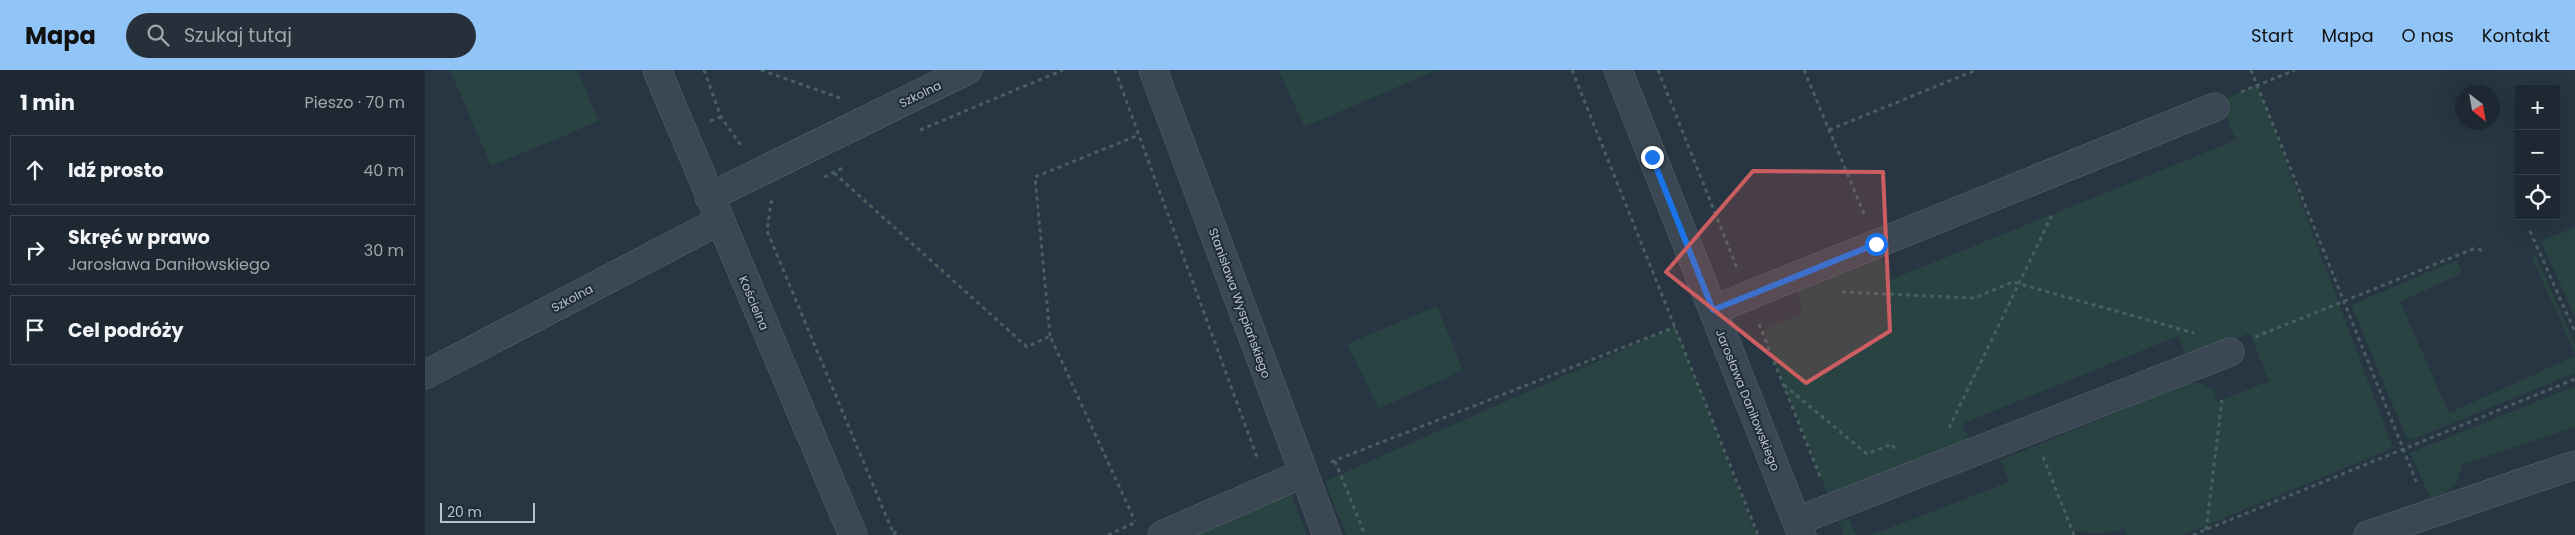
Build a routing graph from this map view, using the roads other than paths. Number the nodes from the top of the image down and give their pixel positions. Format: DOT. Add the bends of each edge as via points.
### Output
graph roads {
  1 [pos="657,70"];
  2 [pos="968,70"];
  3 [pos="1153,70"];
  4 [pos="1618,70"];
  5 [pos="2215,107"];
  6 [pos="714,209"];
  7 [pos="1713,310"];
  8 [pos="2230,352"];
  9 [pos="425,375"];
  10 [pos="2575,465"];
  11 [pos="1304,473"];
  12 [pos="1799,528"];
  13 [pos="853,535"];
  14 [pos="1162,535"];
  15 [pos="1327,535"];
  16 [pos="2368,535"];
  1 -- 6 [label="street, Kościelna"];
  2 -- 6 [label="street, Szkolna"];
  3 -- 11 [label="street, Stanisława Wyspiańskiego"];
  4 -- 7 [label="street, Jarosława Daniłowskiego"];
  5 -- 7 [label="street"];
  6 -- 9 [label="street, Szkolna"];
  6 -- 13 [label="street, Kościelna"];
  7 -- 12 [label="street, Jarosława Daniłowskiego"];
  8 -- 12 [label="street" via="1937,467"];
  10 -- 16 [label="street"];
  11 -- 14 [label="street"];
  11 -- 15 [label="street, Stanisława Wyspiańskiego"];
}
